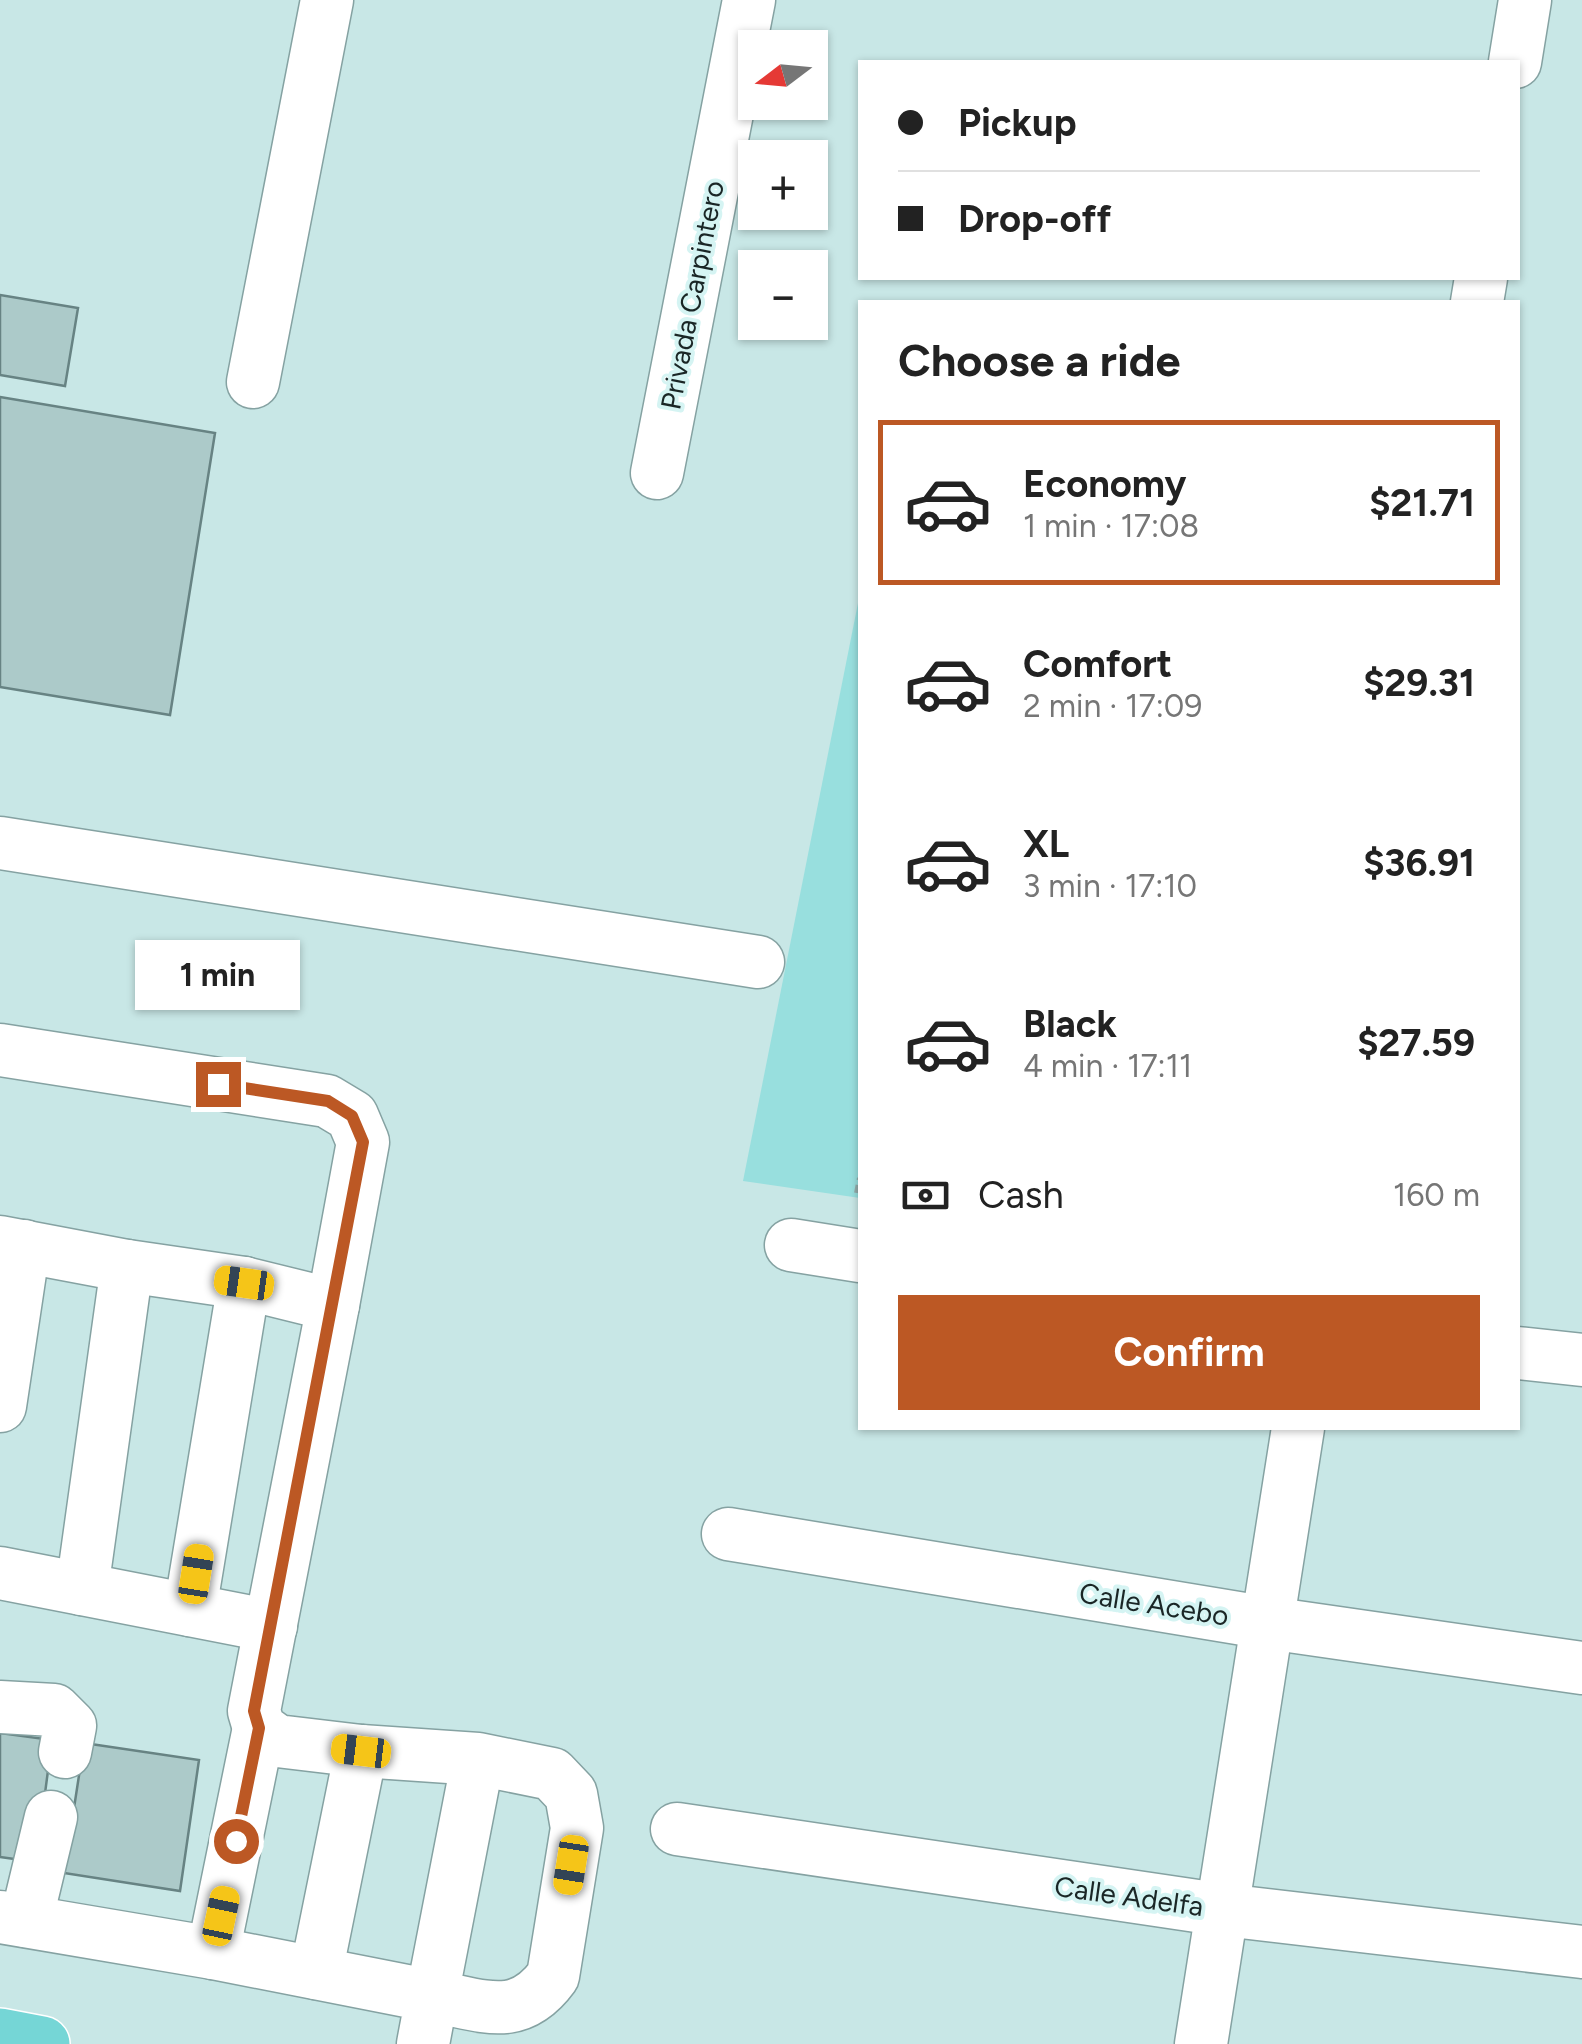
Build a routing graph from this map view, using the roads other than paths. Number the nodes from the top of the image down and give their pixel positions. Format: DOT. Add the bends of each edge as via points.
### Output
graph roads {
  1 [pos="328,0"];
  2 [pos="750,0"];
  3 [pos="1525,0"];
  4 [pos="1515,60"];
  5 [pos="253,382"];
  6 [pos="657,473"];
  7 [pos="0,843"];
  8 [pos="758,962"];
  9 [pos="0,1050"];
  10 [pos="12,1244"];
  11 [pos="791,1245"];
  12 [pos="858,1256"];
  13 [pos="127,1266"];
  14 [pos="244,1283"];
  15 [pos="333,1305"];
  16 [pos="4,1344"];
  17 [pos="1520,1353"];
  18 [pos="1582,1360"];
  19 [pos="0,1406"];
  20 [pos="1298,1430"];
  21 [pos="728,1534"];
  22 [pos="0,1573"];
  23 [pos="82,1589"];
  24 [pos="190,1610"];
  25 [pos="1268,1623"];
  26 [pos="271,1626"];
  27 [pos="1582,1668"];
  28 [pos="0,1706"];
  29 [pos="259,1728"];
  30 [pos="361,1751"];
  31 [pos="66,1752"];
  32 [pos="478,1759"];
  33 [pos="51,1817"];
  34 [pos="677,1830"];
  35 [pos="1224,1910"];
  36 [pos="13,1919"];
  37 [pos="1582,1952"];
  38 [pos="214,1953"];
  39 [pos="316,1973"];
  40 [pos="428,2020"];
  41 [pos="0,2036"];
  42 [pos="42,2044"];
  43 [pos="1201,2044"];
  1 -- 5 [label="street"];
  2 -- 6 [label="street, Privada Carpintero"];
  3 -- 4 [label="street"];
  7 -- 8 [label="street"];
  9 -- 15 [label="street" via="328,1101 352,1116 363,1142"];
  10 -- 13 [label="street"];
  10 -- 16 [label="street"];
  11 -- 12 [label="street"];
  13 -- 14 [label="street"];
  13 -- 23 [label="street"];
  14 -- 15 [label="street"];
  14 -- 24 [label="street"];
  15 -- 26 [label="street"];
  16 -- 19 [label="street"];
  17 -- 18 [label="street"];
  20 -- 25 [label="street"];
  21 -- 25 [label="street, Calle Acebo"];
  22 -- 23 [label="street"];
  23 -- 24 [label="street"];
  24 -- 26 [label="street"];
  25 -- 27 [label="street, Calle Acebo"];
  25 -- 35 [label="street"];
  26 -- 29 [label="street" via="254,1711"];
  28 -- 31 [label="street" via="54,1710 70,1726"];
  29 -- 30 [label="street" via="277,1741"];
  29 -- 38 [label="street"];
  30 -- 32 [label="street"];
  30 -- 39 [label="street"];
  32 -- 40 [label="street"];
  32 -- 40 [label="street" via="552,1774 570,1794 576,1828 553,1976 539,1995 510,2009"];
  33 -- 36 [label="street"];
  34 -- 35 [label="street, Calle Adelfa"];
  35 -- 37 [label="street, Calle Adelfa"];
  35 -- 43 [label="street"];
  36 -- 38 [label="street"];
  38 -- 39 [label="street"];
  39 -- 40 [label="street"];
  41 -- 42 [label="main road"];
}
